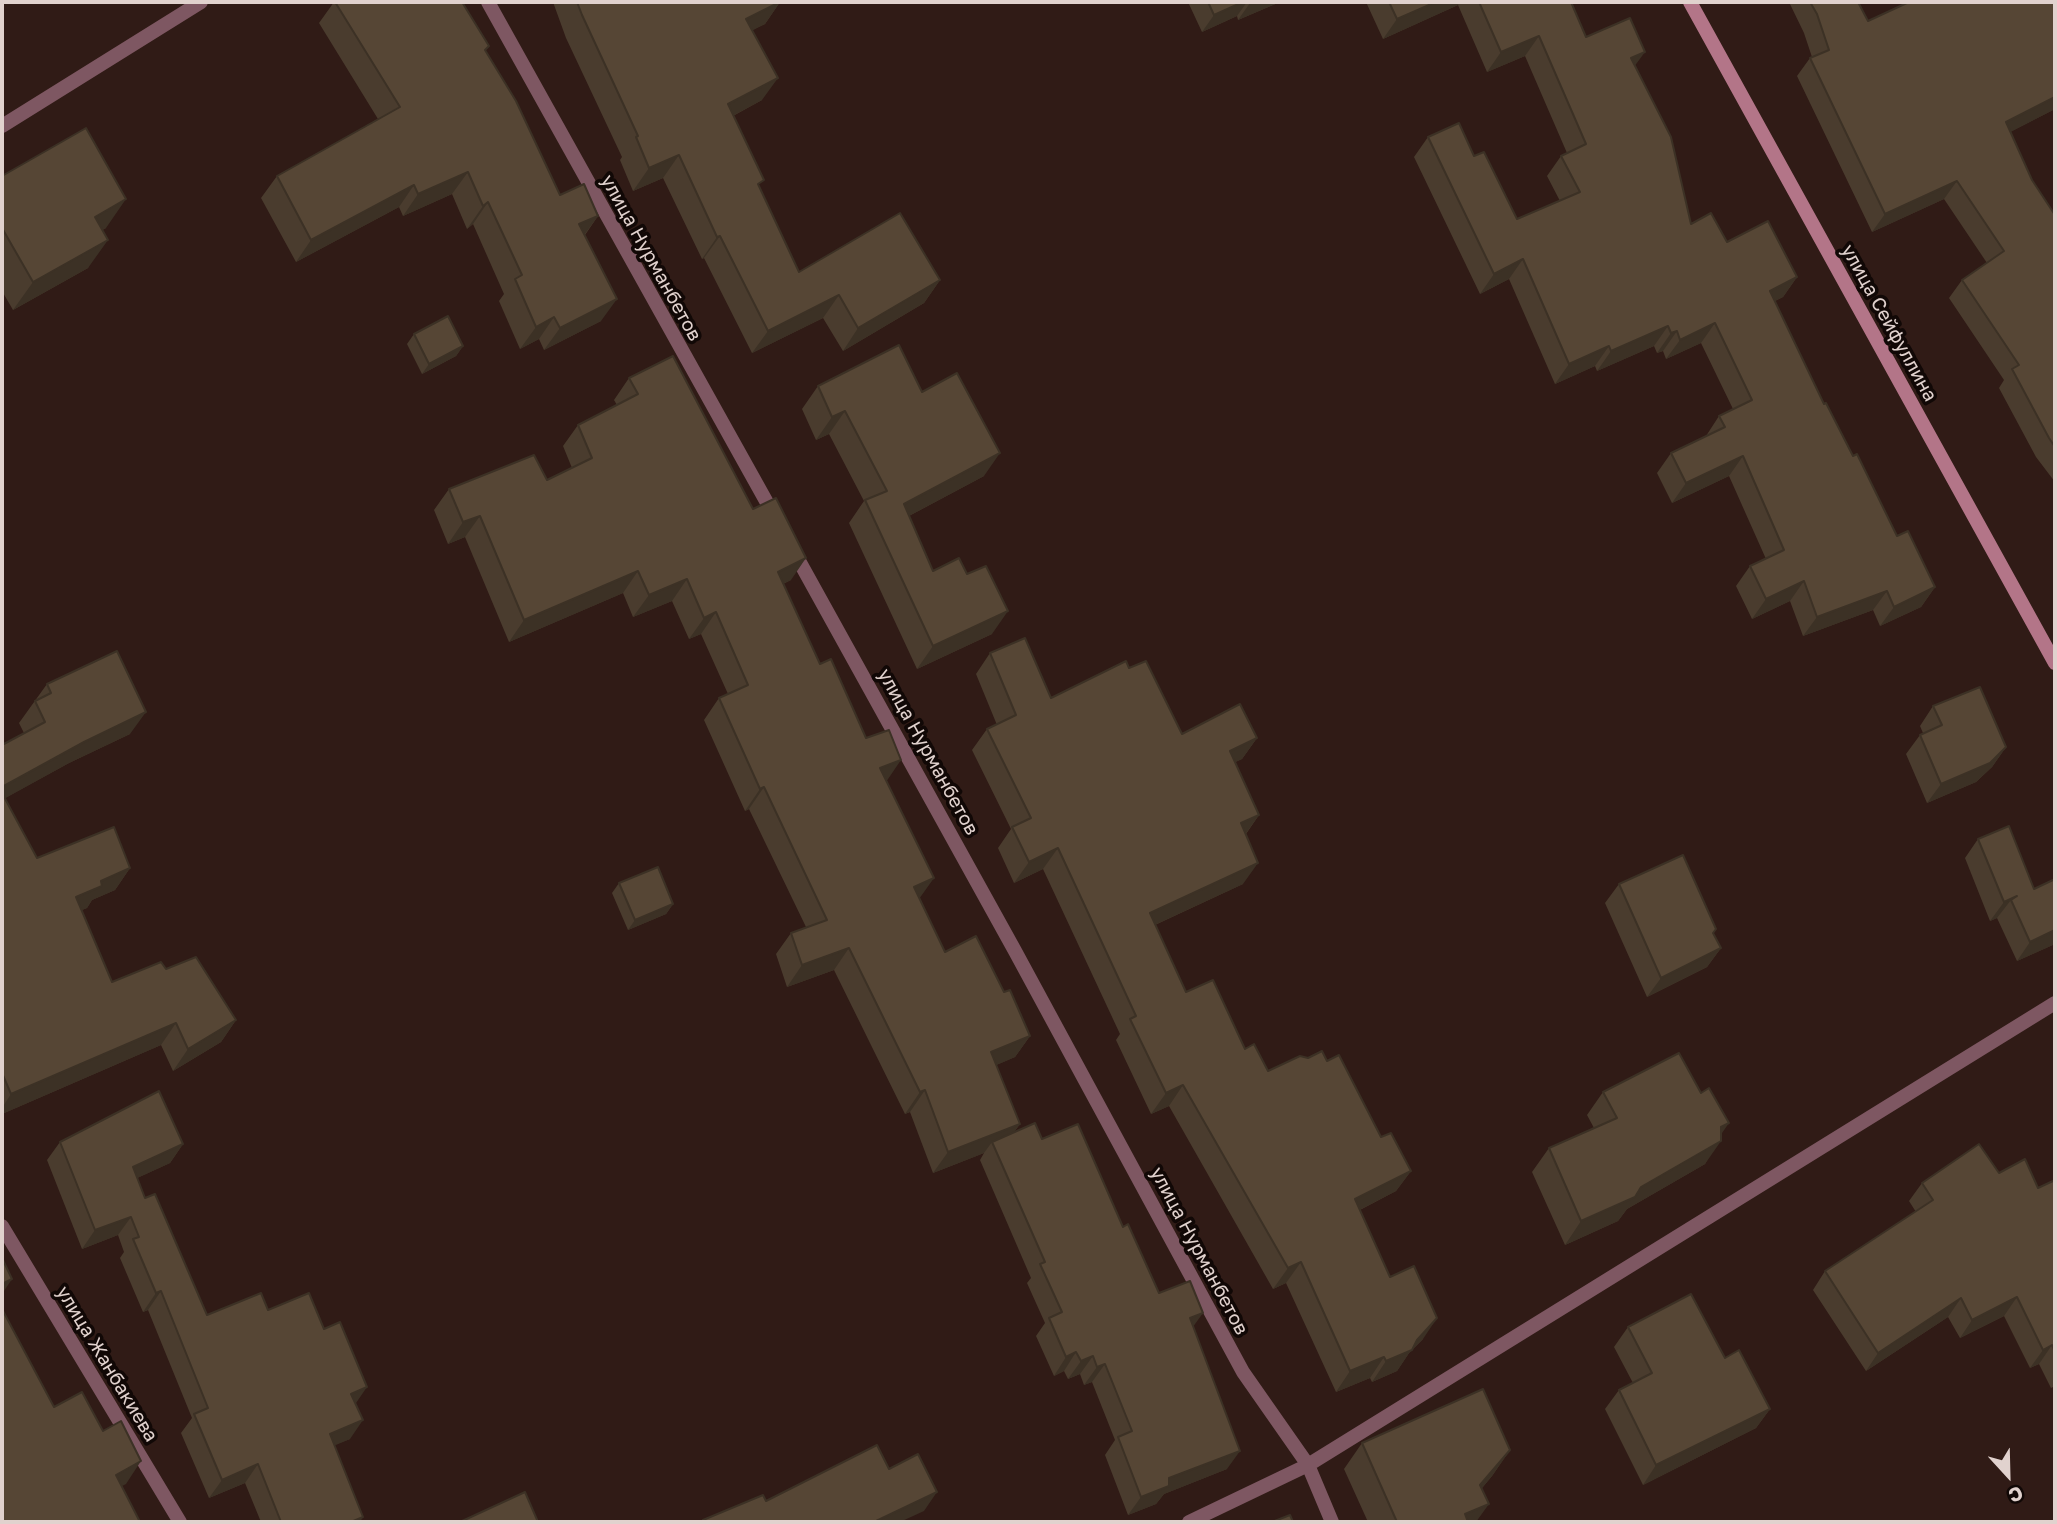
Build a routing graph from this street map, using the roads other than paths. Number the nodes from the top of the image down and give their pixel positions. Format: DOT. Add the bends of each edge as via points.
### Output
graph roads {
  1 [pos="201,2"];
  2 [pos="488,2"];
  3 [pos="1690,2"];
  4 [pos="2,126"];
  5 [pos="2055,663"];
  6 [pos="2055,1003"];
  7 [pos="2,1226"];
  8 [pos="1308,1465"];
  9 [pos="180,1522"];
  10 [pos="1189,1522"];
  11 [pos="1332,1522"];
  1 -- 4 [label="street"];
  2 -- 8 [label="street, улица Нурманбетов" via="898,738 1243,1373"];
  3 -- 5 [label="street, улица Сейфуллина"];
  6 -- 8 [label="street"];
  7 -- 9 [label="street, улица Жанбакиева"];
  8 -- 10 [label="street"];
  8 -- 11 [label="street, улица Нурманбетов"];
}
